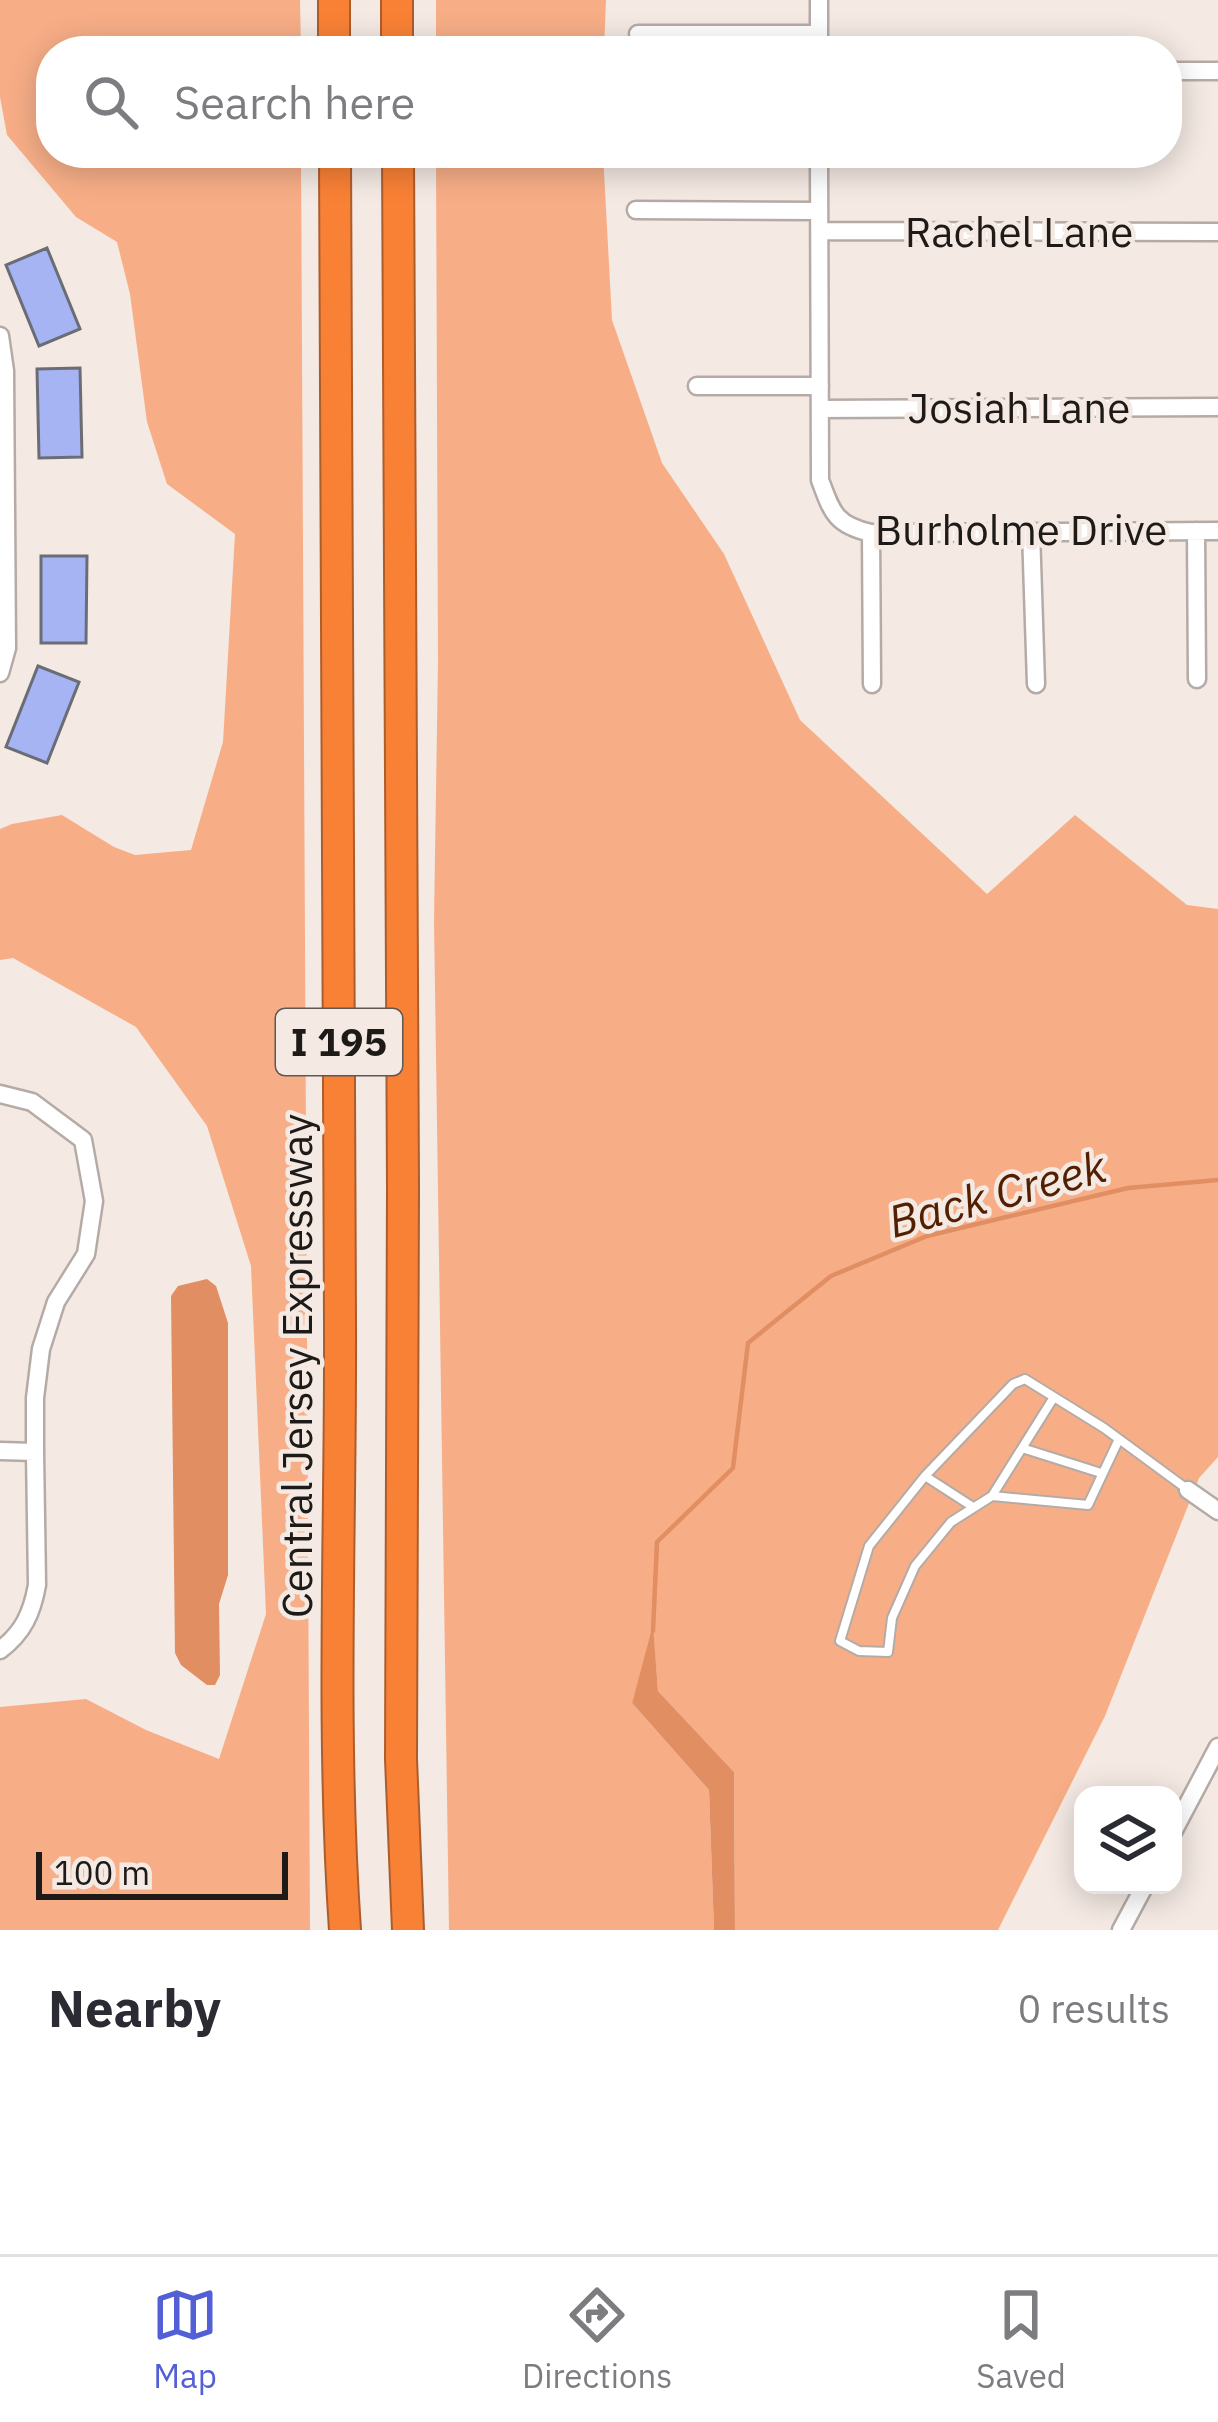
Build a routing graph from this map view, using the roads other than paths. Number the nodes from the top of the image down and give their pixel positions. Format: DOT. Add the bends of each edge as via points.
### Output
graph roads {
  1 [pos="334,0"];
  2 [pos="397,0"];
  3 [pos="819,0"];
  4 [pos="638,34"];
  5 [pos="334,36"];
  6 [pos="397,36"];
  7 [pos="683,36"];
  8 [pos="819,36"];
  9 [pos="1182,70"];
  10 [pos="1218,71"];
  11 [pos="334,168"];
  12 [pos="398,168"];
  13 [pos="819,168"];
  14 [pos="636,210"];
  15 [pos="820,211"];
  16 [pos="820,231"];
  17 [pos="1218,232"];
  18 [pos="0,336"];
  19 [pos="697,386"];
  20 [pos="820,386"];
  21 [pos="1218,406"];
  22 [pos="820,409"];
  23 [pos="1031,531"];
  24 [pos="1218,531"];
  25 [pos="1196,532"];
  26 [pos="871,533"];
  27 [pos="0,673"];
  28 [pos="1197,680"];
  29 [pos="872,684"];
  30 [pos="1036,684"];
  31 [pos="0,1094"];
  32 [pos="1054,1397"];
  33 [pos="1119,1439"];
  34 [pos="1022,1448"];
  35 [pos="0,1451"];
  36 [pos="35,1452"];
  37 [pos="1101,1473"];
  38 [pos="925,1476"];
  39 [pos="1188,1490"];
  40 [pos="992,1496"];
  41 [pos="973,1507"];
  42 [pos="1218,1510"];
  43 [pos="0,1650"];
  44 [pos="1218,1747"];
  45 [pos="1182,1815"];
  46 [pos="1140,1894"];
  47 [pos="345,1930"];
  48 [pos="408,1930"];
  49 [pos="1121,1930"];
  1 -- 5 [label="highway"];
  2 -- 6 [label="highway"];
  3 -- 8 [label="street"];
  4 -- 7 [label="street"];
  9 -- 10 [label="street"];
  11 -- 47 [label="highway, Central Jersey Expressway / I 195"];
  12 -- 48 [label="highway, I 195"];
  13 -- 15 [label="street, Burholme Drive"];
  14 -- 15 [label="street"];
  15 -- 16 [label="street, Burholme Drive"];
  16 -- 17 [label="street, Rachel Lane"];
  16 -- 20 [label="street, Burholme Drive"];
  18 -- 27 [label="street" via="7,648"];
  19 -- 20 [label="street"];
  20 -- 22 [label="street, Burholme Drive"];
  21 -- 22 [label="street, Josiah Lane"];
  22 -- 26 [label="street, Burholme Drive" via="820,480 829,508"];
  23 -- 25 [label="street, Burholme Drive"];
  23 -- 26 [label="street, Burholme Drive"];
  23 -- 30 [label="street"];
  24 -- 25 [label="street, Burholme Drive"];
  25 -- 28 [label="street"];
  26 -- 29 [label="street"];
  31 -- 36 [label="street" via="32,1102 83,1140 94,1201 86,1253 56,1302 41,1349"];
  32 -- 33 [label="lane"];
  32 -- 34 [label="lane"];
  32 -- 38 [label="lane" via="1025,1378 1013,1384"];
  33 -- 37 [label="lane"];
  33 -- 39 [label="lane"];
  34 -- 37 [label="lane"];
  34 -- 40 [label="lane"];
  35 -- 36 [label="street"];
  36 -- 43 [label="street" via="37,1585 26,1624"];
  37 -- 40 [label="lane" via="1088,1505"];
  38 -- 41 [label="lane"];
  38 -- 41 [label="lane" via="869,1546 840,1641 888,1652 892,1618 916,1566"];
  39 -- 42 [label="street"];
  40 -- 41 [label="lane"];
  44 -- 45 [label="street"];
  46 -- 49 [label="street"];
}
